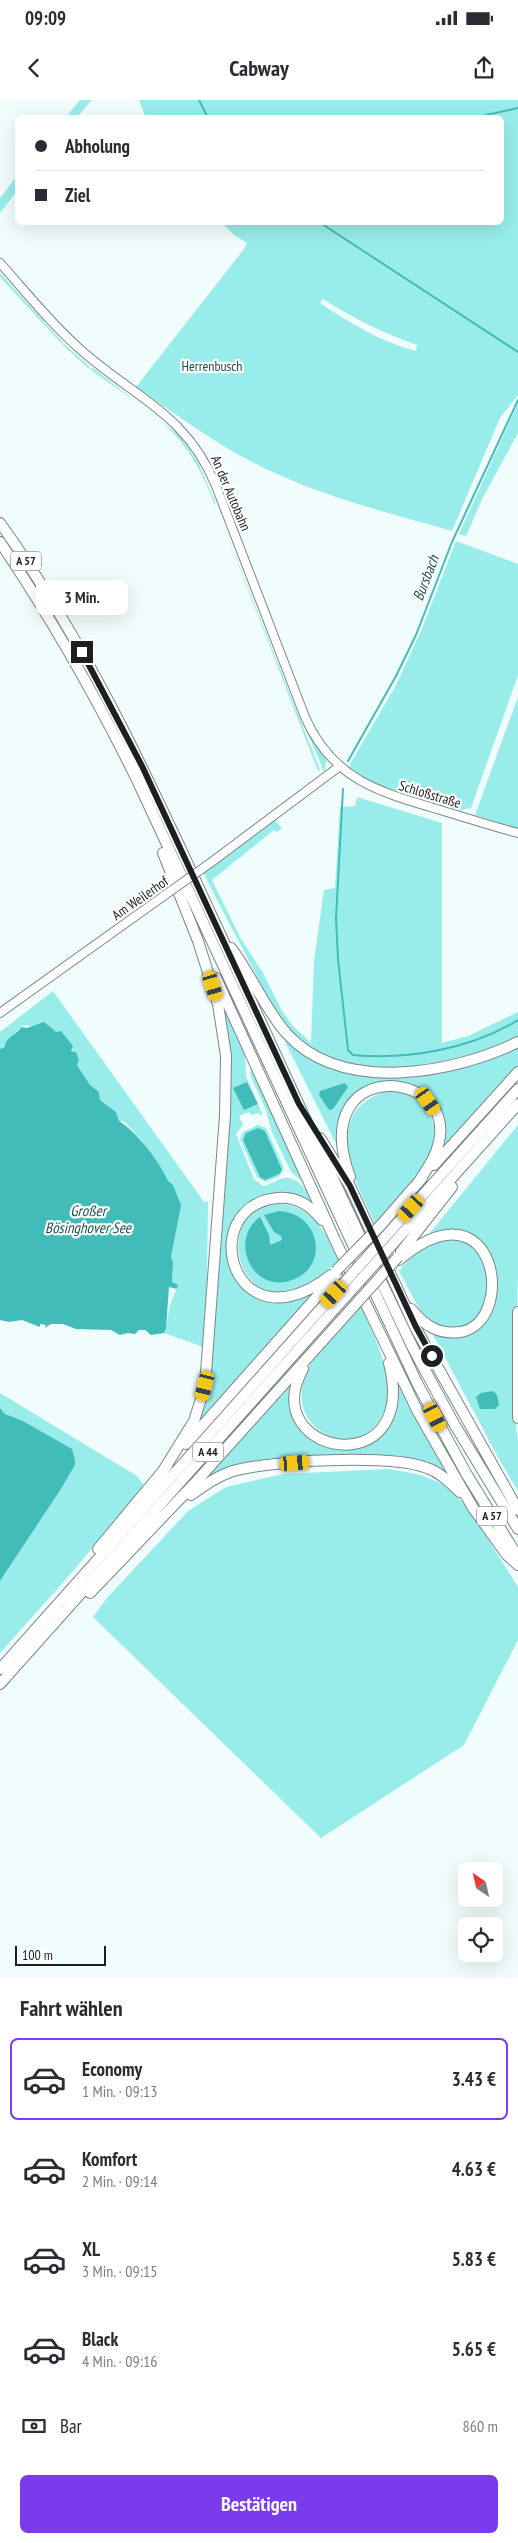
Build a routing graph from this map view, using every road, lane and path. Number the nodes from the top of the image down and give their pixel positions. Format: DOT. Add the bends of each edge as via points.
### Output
graph roads {
  1 [pos="0,263"];
  2 [pos="0,523"];
  3 [pos="0,542"];
  4 [pos="340,766"];
  5 [pos="141,789"];
  6 [pos="518,833"];
  7 [pos="219,931"];
  8 [pos="198,941"];
  9 [pos="0,1013"];
  10 [pos="518,1042"];
  11 [pos="518,1072"];
  12 [pos="518,1089"];
  13 [pos="299,1104"];
  14 [pos="518,1104"];
  15 [pos="493,1132"];
  16 [pos="418,1183"];
  17 [pos="365,1218"];
  18 [pos="335,1240"];
  19 [pos="388,1242"];
  20 [pos="399,1258"];
  21 [pos="500,1267"];
  22 [pos="337,1273"];
  23 [pos="502,1288"];
  24 [pos="402,1296"];
  25 [pos="518,1312"];
  26 [pos="380,1334"];
  27 [pos="320,1345"];
  28 [pos="518,1418"];
  29 [pos="163,1471"];
  30 [pos="468,1499"];
  31 [pos="518,1510"];
  32 [pos="168,1512"];
  33 [pos="518,1529"];
  34 [pos="518,1557"];
  35 [pos="518,1565"];
  36 [pos="67,1593"];
  37 [pos="67,1610"];
  38 [pos="0,1669"];
  39 [pos="0,1684"];
  1 -- 4 [label="main road, An der Autobahn" via="77,347 159,410 194,443 216,486 309,725 320,744"];
  2 -- 7 [label="highway, A 57" via="51,599 106,695"];
  3 -- 5 [label="highway, A 57" via="97,700"];
  4 -- 6 [label="main road, Schloßstraße" via="378,791"];
  4 -- 9 [label="main road, Am Weilerhof, bridge"];
  5 -- 8 [label="highway" via="142,808"];
  5 -- 34 [label="highway, A 57" via="414,1376 453,1451"];
  7 -- 10 [label="highway" via="246,967 286,1033 306,1050 334,1064 372,1071 425,1070 474,1060"];
  7 -- 13 [label="highway, A 57"];
  8 -- 18 [label="highway"];
  8 -- 29 [label="highway" via="223,1029 224,1124 205,1386 194,1421"];
  11 -- 16 [label="highway"];
  12 -- 19 [label="highway, A 44"];
  13 -- 17 [label="highway" via="343,1173"];
  13 -- 33 [label="highway, A 57" via="428,1377"];
  14 -- 15 [label="highway, A 44"];
  15 -- 19 [label="highway, A 44"];
  15 -- 20 [label="highway"];
  16 -- 17 [label="highway" via="434,1158 440,1141 436,1113 428,1101 405,1087 390,1085 364,1093 352,1103 343,1119 340,1137 343,1159"];
  16 -- 22 [label="highway, bridge"];
  17 -- 24 [label="highway"];
  18 -- 22 [label="highway" via="310,1207 292,1199 271,1199 253,1207 241,1218 233,1233 231,1254 235,1269 249,1286 263,1295 280,1298 306,1292"];
  18 -- 26 [label="highway"];
  19 -- 36 [label="highway, A 44, bridge" via="343,1284"];
  19 -- 37 [label="highway, A 44, bridge" via="348,1294"];
  20 -- 21 [label="highway" via="424,1241 451,1234 466,1235 489,1249"];
  20 -- 27 [label="highway, bridge"];
  22 -- 29 [label="highway"];
  23 -- 24 [label="highway" via="493,1314 484,1323 467,1331 450,1333 434,1330 421,1321"];
  24 -- 31 [label="highway" via="458,1405"];
  25 -- 28 [label="highway"];
  26 -- 27 [label="highway" via="393,1378 391,1411 379,1432 355,1445 329,1444 316,1438 299,1419 295,1406 298,1378"];
  26 -- 30 [label="highway" via="418,1412"];
  27 -- 32 [label="highway"];
  29 -- 36 [label="highway" via="98,1548"];
  30 -- 32 [label="highway" via="427,1468 394,1461 335,1460 256,1466 231,1472 200,1488"];
  30 -- 35 [label="highway" via="489,1532"];
  32 -- 37 [label="highway" via="84,1600"];
  36 -- 38 [label="highway, A 44"];
  37 -- 39 [label="highway, A 44"];
}
